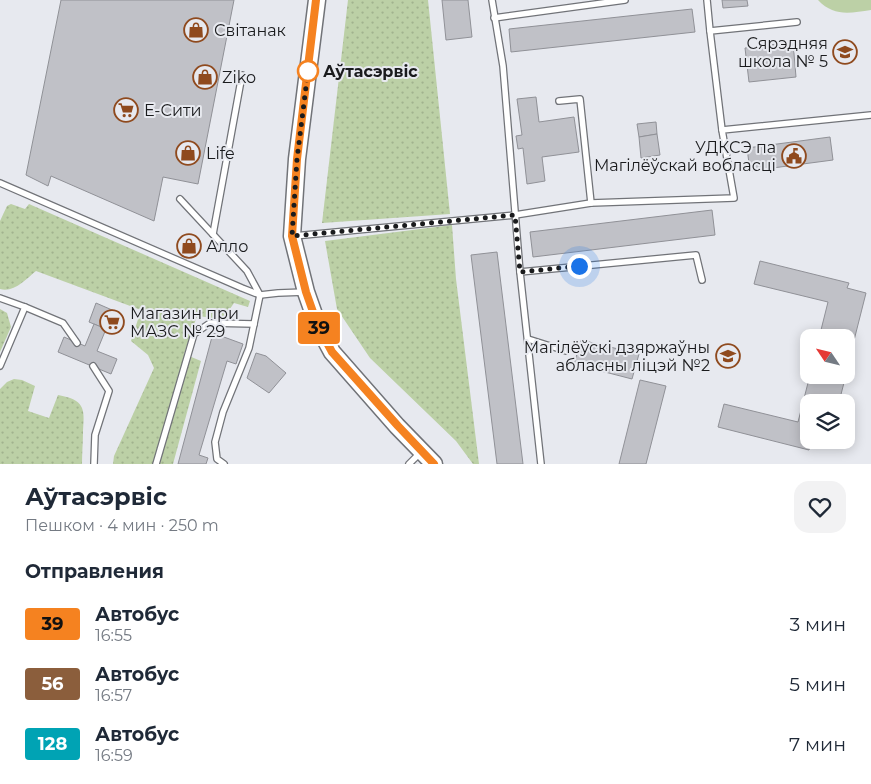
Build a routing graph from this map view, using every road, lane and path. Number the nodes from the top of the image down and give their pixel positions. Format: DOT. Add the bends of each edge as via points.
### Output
graph roads {
  1 [pos="316,0"];
  2 [pos="492,0"];
  3 [pos="625,0"];
  4 [pos="707,0"];
  5 [pos="494,18"];
  6 [pos="797,22"];
  7 [pos="710,31"];
  8 [pos="242,75"];
  9 [pos="559,101"];
  10 [pos="871,115"];
  11 [pos="722,130"];
  12 [pos="0,183"];
  13 [pos="180,199"];
  14 [pos="591,204"];
  15 [pos="515,215"];
  16 [pos="214,234"];
  17 [pos="292,236"];
  18 [pos="520,272"];
  19 [pos="702,280"];
  20 [pos="306,292"];
  21 [pos="260,295"];
  22 [pos="0,298"];
  23 [pos="26,307"];
  24 [pos="254,324"];
  25 [pos="528,339"];
  26 [pos="77,343"];
  27 [pos="566,351"];
  28 [pos="0,366"];
  29 [pos="93,366"];
  30 [pos="422,451"];
  31 [pos="94,464"];
  32 [pos="156,464"];
  33 [pos="224,464"];
  34 [pos="409,464"];
  35 [pos="434,464"];
  36 [pos="542,464"];
  1 -- 17 [label="main road" via="297,159"];
  2 -- 5 [label="lane"];
  3 -- 5 [label="lane"];
  4 -- 7 [label="lane"];
  5 -- 15 [label="lane" via="503,66"];
  6 -- 7 [label="lane"];
  7 -- 11 [label="lane"];
  8 -- 16 [label="lane"];
  9 -- 14 [label="lane" via="580,99"];
  10 -- 11 [label="lane"];
  11 -- 14 [label="lane" via="734,198"];
  12 -- 21 [label="lane"];
  13 -- 16 [label="lane"];
  14 -- 15 [label="lane"];
  15 -- 17 [label="lane"];
  15 -- 18 [label="lane"];
  16 -- 21 [label="lane" via="247,271"];
  17 -- 20 [label="main road"];
  18 -- 19 [label="lane" via="696,255"];
  18 -- 25 [label="lane"];
  20 -- 21 [label="lane"];
  20 -- 30 [label="main road" via="318,326 332,352"];
  21 -- 24 [label="lane"];
  22 -- 23 [label="lane"];
  23 -- 26 [label="lane" via="63,323"];
  23 -- 28 [label="lane"];
  24 -- 32 [label="lane" via="210,323 194,334"];
  24 -- 33 [label="lane" via="249,348 223,412 215,442 217,458"];
  25 -- 27 [label="lane"];
  25 -- 36 [label="lane"];
  29 -- 31 [label="lane" via="109,391 95,435"];
  30 -- 34 [label="lane"];
  30 -- 35 [label="main road"];
}
